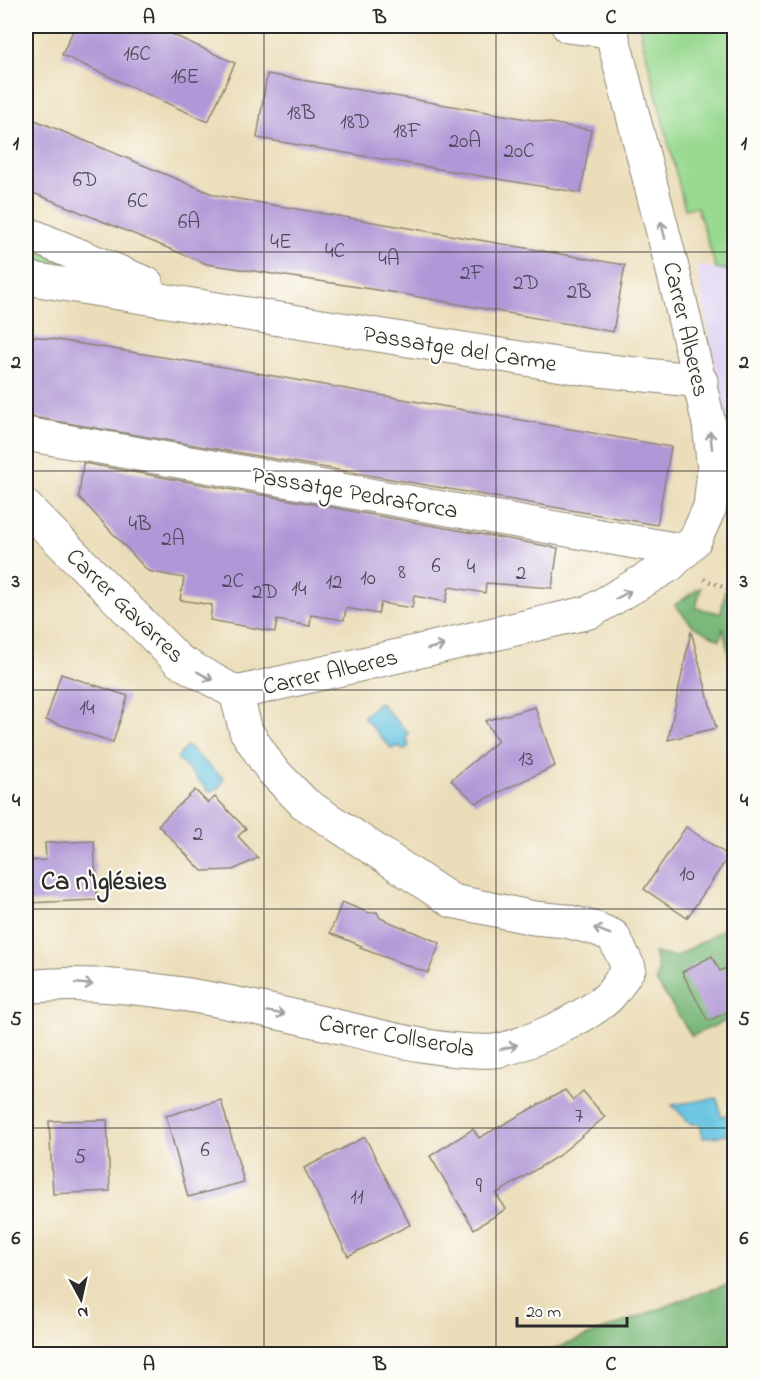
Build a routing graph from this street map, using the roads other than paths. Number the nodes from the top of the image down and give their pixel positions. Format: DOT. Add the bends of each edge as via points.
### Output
graph roads {
  1 [pos="568,26"];
  2 [pos="611,28"];
  3 [pos="26,233"];
  4 [pos="26,278"];
  5 [pos="219,310"];
  6 [pos="700,381"];
  7 [pos="26,434"];
  8 [pos="26,507"];
  9 [pos="684,551"];
  10 [pos="236,693"];
  11 [pos="26,987"];
  1 -- 2 [label="street"];
  6 -- 2 [label="street, Carrer Alberes, one-way"];
  3 -- 5 [label="street, Passatge del Carme" via="125,276"];
  4 -- 5 [label="street, Passatge del Carme"];
  5 -- 6 [label="street, Passatge del Carme" via="650,378"];
  9 -- 6 [label="street, Carrer Alberes, one-way" via="695,540 710,507 714,470"];
  7 -- 9 [label="street, Passatge Pedraforca"];
  8 -- 10 [label="street, Carrer Gavarres, one-way" via="179,661"];
  10 -- 9 [label="street, Carrer Alberes, one-way" via="590,612 670,565"];
  11 -- 10 [label="street, Carrer Collserola, one-way" via="65,982 147,990 291,1015 384,1037 459,1050 495,1051 532,1041 610,996 629,968 613,936 566,921 452,901 304,803 271,769 246,731"];
}
